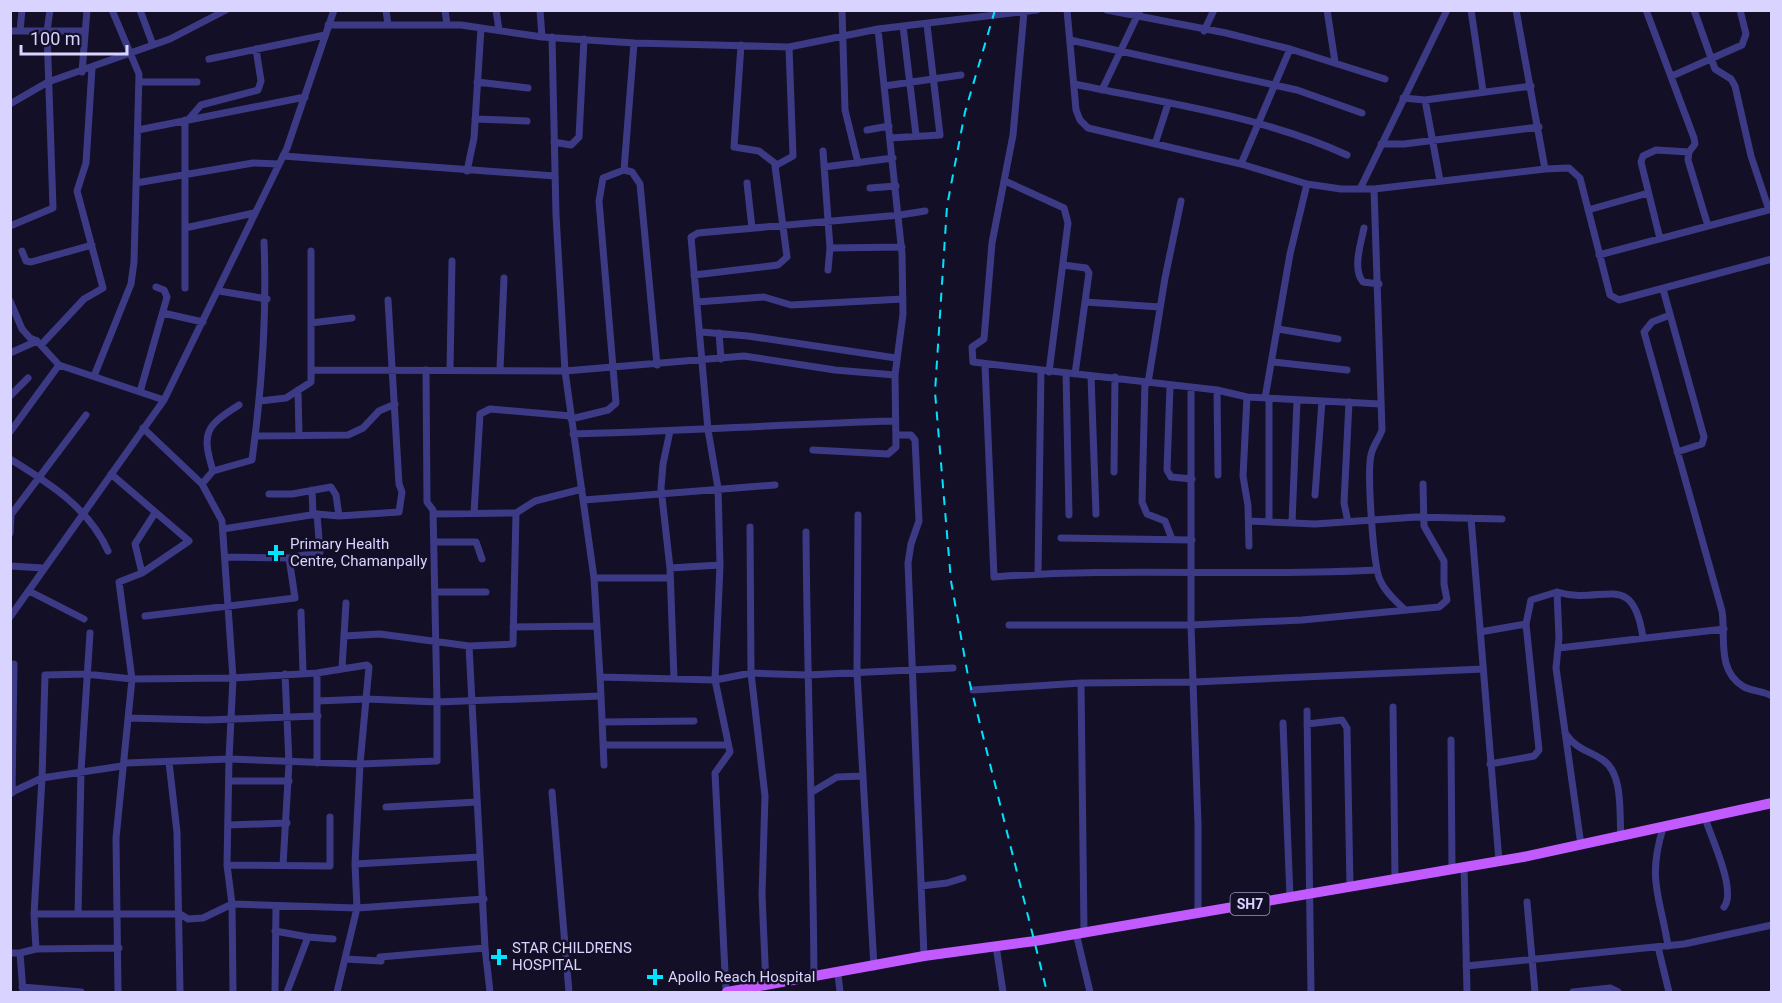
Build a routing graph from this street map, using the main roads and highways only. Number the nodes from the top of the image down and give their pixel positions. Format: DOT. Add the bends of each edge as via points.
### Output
graph roads {
  1 [pos="1772,803"];
  2 [pos="784,987"];
  3 [pos="727,993"];
  1 -- 2 [label="main road, SH7" via="1499,861 1198,914 924,956"];
  2 -- 3 [label="main road, SH7" via="766,985"];
}
